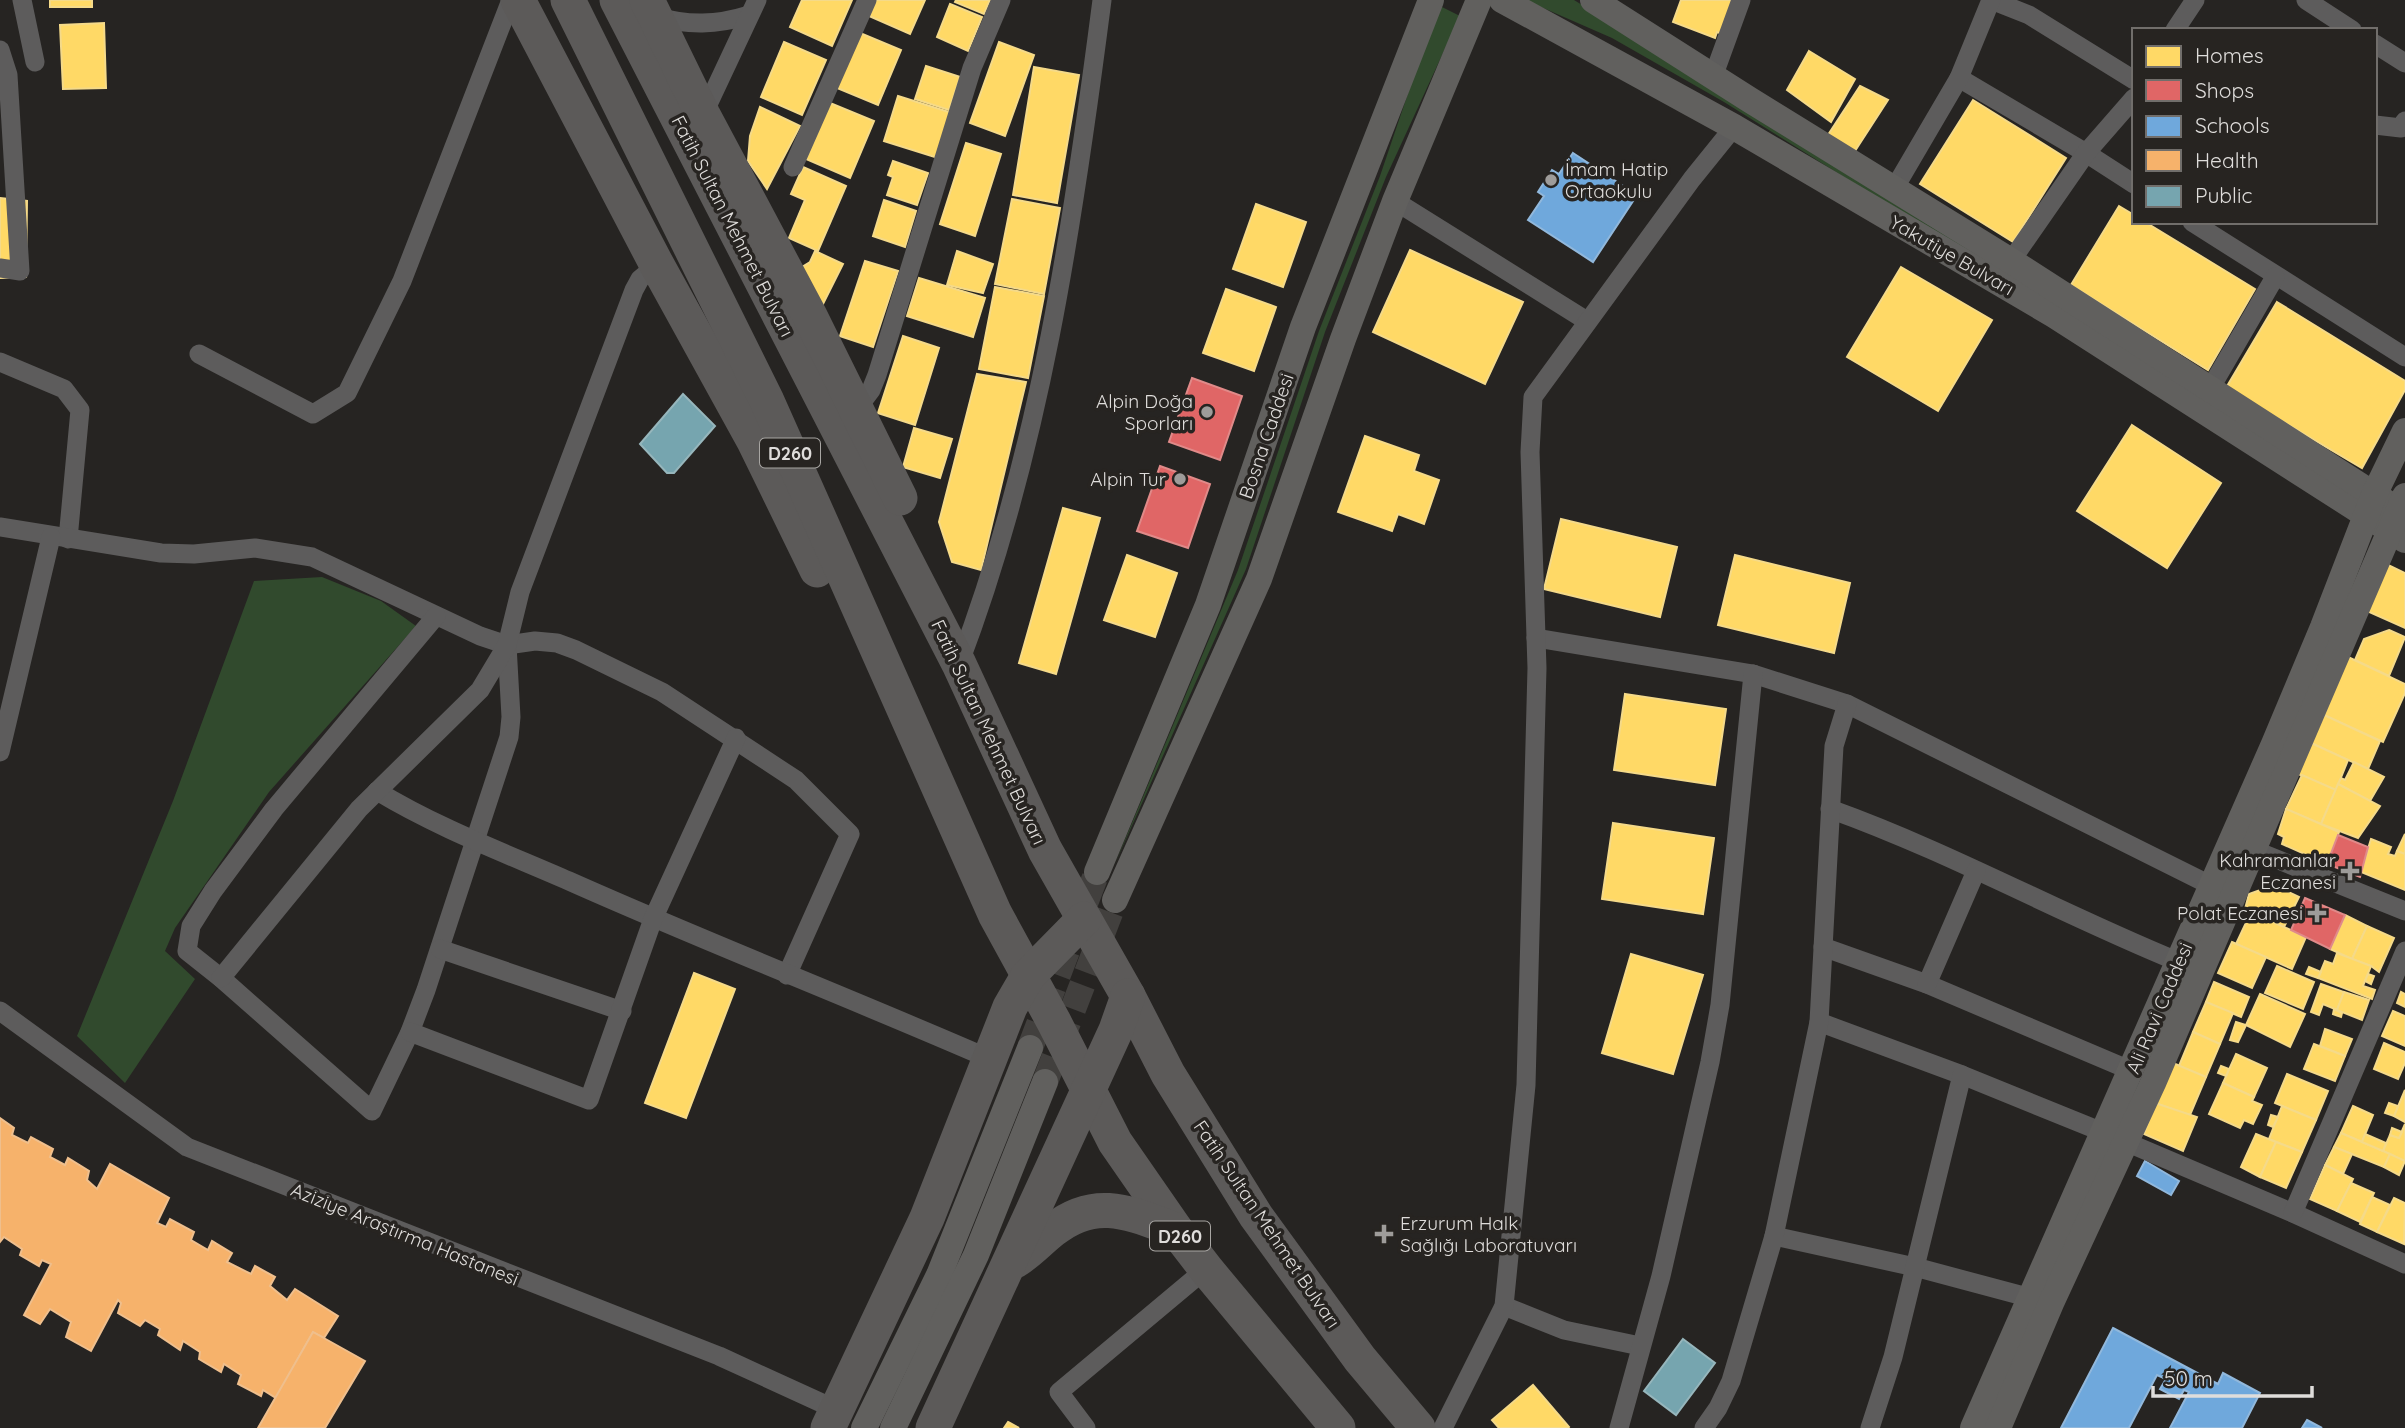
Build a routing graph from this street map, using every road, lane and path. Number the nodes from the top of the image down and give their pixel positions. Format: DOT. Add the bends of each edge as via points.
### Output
graph roads {
  1 [pos="22,0"];
  2 [pos="511,0"];
  3 [pos="518,0"];
  4 [pos="568,0"];
  5 [pos="617,0"];
  6 [pos="867,0"];
  7 [pos="1001,0"];
  8 [pos="1102,0"];
  9 [pos="1431,0"];
  10 [pos="1461,0"];
  11 [pos="1477,0"];
  12 [pos="1502,0"];
  13 [pos="1593,0"];
  14 [pos="1741,0"];
  15 [pos="1991,0"];
  16 [pos="2195,0"];
  17 [pos="2306,0"];
  18 [pos="753,7"];
  19 [pos="651,8"];
  20 [pos="2176,28"];
  21 [pos="2350,28"];
  22 [pos="2377,45"];
  23 [pos="0,50"];
  24 [pos="35,62"];
  25 [pos="2405,63"];
  26 [pos="1713,77"];
  27 [pos="1959,78"];
  28 [pos="2132,79"];
  29 [pos="2132,100"];
  30 [pos="703,115"];
  31 [pos="2405,121"];
  32 [pos="2377,125"];
  33 [pos="1734,127"];
  34 [pos="2086,153"];
  35 [pos="793,167"];
  36 [pos="2132,183"];
  37 [pos="1894,189"];
  38 [pos="1395,201"];
  39 [pos="2195,224"];
  40 [pos="2011,261"];
  41 [pos="657,265"];
  42 [pos="0,268"];
  43 [pos="2275,277"];
  44 [pos="1587,321"];
  45 [pos="199,354"];
  46 [pos="2405,357"];
  47 [pos="0,362"];
  48 [pos="2210,389"];
  49 [pos="856,410"];
  50 [pos="2405,431"];
  51 [pos="2370,504"];
  52 [pos="2401,518"];
  53 [pos="0,527"];
  54 [pos="60,538"];
  55 [pos="436,616"];
  56 [pos="865,624"];
  57 [pos="1536,638"];
  58 [pos="507,645"];
  59 [pos="956,659"];
  60 [pos="1753,674"];
  61 [pos="1847,704"];
  62 [pos="736,738"];
  63 [pos="0,752"];
  64 [pos="377,791"];
  65 [pos="1830,809"];
  66 [pos="475,841"];
  67 [pos="2254,850"];
  68 [pos="1976,871"];
  69 [pos="1097,872"];
  70 [pos="2212,886"];
  71 [pos="1115,900"];
  72 [pos="2405,911"];
  73 [pos="653,919"];
  74 [pos="1084,919"];
  75 [pos="1823,947"];
  76 [pos="440,949"];
  77 [pos="2405,951"];
  78 [pos="2179,962"];
  79 [pos="786,975"];
  80 [pos="1028,976"];
  81 [pos="221,978"];
  82 [pos="1927,984"];
  83 [pos="1128,996"];
  84 [pos="0,1011"];
  85 [pos="622,1011"];
  86 [pos="1819,1022"];
  87 [pos="410,1032"];
  88 [pos="1030,1048"];
  89 [pos="990,1059"];
  90 [pos="2132,1071"];
  91 [pos="1962,1075"];
  92 [pos="1045,1082"];
  93 [pos="1087,1090"];
  94 [pos="2116,1137"];
  95 [pos="2293,1213"];
  96 [pos="1176,1230"];
  97 [pos="1774,1236"];
  98 [pos="2405,1264"];
  99 [pos="1010,1265"];
  100 [pos="1915,1267"];
  101 [pos="1206,1269"];
  102 [pos="2031,1298"];
  103 [pos="1504,1306"];
  104 [pos="1640,1346"];
  105 [pos="843,1422"];
  106 [pos="893,1428"];
  107 [pos="933,1428"];
  108 [pos="1086,1428"];
  109 [pos="1338,1428"];
  110 [pos="1418,1428"];
  111 [pos="1443,1428"];
  112 [pos="1619,1428"];
  113 [pos="1704,1428"];
  114 [pos="1870,1428"];
  115 [pos="1973,1428"];
  116 [pos="1998,1428"];
  1 -- 24 [label="street"];
  2 -- 45 [label="street" via="402,282 347,393 313,414"];
  3 -- 41 [label="highway"];
  4 -- 56 [label="highway, D260" via="767,401"];
  5 -- 59 [label="highway, Fatih Sultan Mehmet Bulvarı / D260"];
  6 -- 35 [label="street"];
  7 -- 49 [label="street" via="972,68 877,375"];
  8 -- 59 [label="street" via="1085,134 1025,455 978,615"];
  9 -- 69 [label="main road, Bosna Caddesi" via="1303,327 1208,605"];
  10 -- 11 [label="main road"];
  11 -- 38 [label="main road"];
  12 -- 33 [label="main road, Yakutiye Bulvarı"];
  13 -- 26 [label="main road, Yakutiye Bulvarı"];
  14 -- 26 [label="street"];
  15 -- 27 [label="street"];
  15 -- 28 [label="street" via="2029,16"];
  16 -- 20 [label="street"];
  17 -- 21 [label="street"];
  18 -- 19 [label="street" via="715,23 697,24"];
  18 -- 30 [label="street"];
  19 -- 30 [label="highway"];
  22 -- 25 [label="street"];
  23 -- 42 [label="street" via="8,75 20,271"];
  26 -- 37 [label="main road, Yakutiye Bulvarı"];
  27 -- 34 [label="street"];
  27 -- 37 [label="street"];
  29 -- 34 [label="street"];
  30 -- 49 [label="highway"];
  31 -- 32 [label="street" via="2401,128"];
  33 -- 44 [label="street"];
  33 -- 51 [label="main road, Yakutiye Bulvarı"];
  34 -- 36 [label="street"];
  34 -- 40 [label="street"];
  37 -- 40 [label="main road, Yakutiye Bulvarı"];
  38 -- 44 [label="street"];
  38 -- 71 [label="main road" via="1259,579"];
  39 -- 43 [label="street"];
  40 -- 48 [label="main road, Yakutiye Bulvarı"];
  41 -- 56 [label="highway" via="754,441 817,571"];
  41 -- 58 [label="street" via="634,290 520,592"];
  43 -- 46 [label="street"];
  43 -- 48 [label="street"];
  44 -- 57 [label="street" via="1533,397 1530,452"];
  47 -- 54 [label="street" via="64,390 80,410"];
  48 -- 51 [label="main road, Yakutiye Bulvarı"];
  49 -- 59 [label="highway" via="911,519"];
  50 -- 51 [label="main road, Ali Ravi Caddesi"];
  51 -- 52 [label="main road, Yakutiye Bulvarı"];
  51 -- 70 [label="main road, Ali Ravi Caddesi" via="2323,627"];
  52 -- 67 [label="main road, Ali Ravi Caddesi"];
  53 -- 54 [label="street"];
  54 -- 55 [label="street" via="161,553 255,548 312,557"];
  54 -- 63 [label="street"];
  55 -- 58 [label="street"];
  55 -- 81 [label="street" via="274,808 191,926 187,951"];
  56 -- 80 [label="highway, D260" via="990,903"];
  57 -- 60 [label="street"];
  57 -- 103 [label="street" via="1525,1086"];
  58 -- 62 [label="street" via="535,641 576,650 662,692"];
  58 -- 64 [label="street" via="480,690"];
  58 -- 66 [label="street" via="509,737"];
  59 -- 74 [label="highway, Fatih Sultan Mehmet Bulvarı / D260" via="1045,850"];
  60 -- 61 [label="street"];
  60 -- 104 [label="street" via="1720,1005 1664,1265"];
  61 -- 65 [label="street" via="1834,746"];
  61 -- 70 [label="street"];
  62 -- 73 [label="street"];
  62 -- 79 [label="street" via="796,780 850,834"];
  64 -- 66 [label="street"];
  64 -- 81 [label="street"];
  65 -- 68 [label="street"];
  65 -- 75 [label="street"];
  66 -- 73 [label="street"];
  66 -- 76 [label="street"];
  67 -- 72 [label="street"];
  67 -- 94 [label="main road, Ali Ravi Caddesi"];
  68 -- 78 [label="street"];
  68 -- 82 [label="street"];
  70 -- 78 [label="main road, Ali Ravi Caddesi"];
  73 -- 79 [label="street"];
  73 -- 85 [label="street"];
  74 -- 80 [label="highway"];
  74 -- 83 [label="highway, Fatih Sultan Mehmet Bulvarı / D260"];
  75 -- 82 [label="street"];
  75 -- 86 [label="street"];
  76 -- 85 [label="street"];
  76 -- 87 [label="street"];
  77 -- 95 [label="street"];
  78 -- 90 [label="main road, Ali Ravi Caddesi"];
  79 -- 89 [label="street"];
  80 -- 89 [label="highway"];
  80 -- 93 [label="highway, D260"];
  81 -- 87 [label="street" via="372,1111"];
  82 -- 90 [label="street"];
  83 -- 93 [label="highway"];
  83 -- 110 [label="highway, Fatih Sultan Mehmet Bulvarı / D260" via="1168,1074 1256,1216 1360,1359"];
  84 -- 105 [label="street, Aziziye Araştırma Hastanesi" via="187,1147 719,1356"];
  85 -- 87 [label="street" via="589,1100"];
  86 -- 91 [label="street"];
  86 -- 97 [label="street"];
  88 -- 105 [label="main road" via="939,1275"];
  89 -- 105 [label="highway"];
  90 -- 94 [label="main road, Ali Ravi Caddesi"];
  91 -- 94 [label="street"];
  91 -- 100 [label="street"];
  92 -- 106 [label="main road" via="976,1255"];
  93 -- 96 [label="highway, D260" via="1115,1142"];
  93 -- 99 [label="highway"];
  94 -- 95 [label="street"];
  94 -- 102 [label="main road, Ali Ravi Caddesi"];
  94 -- 116 [label="main road, Ali Ravi Caddesi"];
  95 -- 98 [label="street"];
  96 -- 99 [label="highway" via="1128,1213 1088,1211 1070,1217"];
  96 -- 101 [label="highway, D260"];
  97 -- 100 [label="street"];
  97 -- 113 [label="street" via="1731,1381"];
  99 -- 107 [label="highway"];
  100 -- 102 [label="street"];
  100 -- 114 [label="street"];
  101 -- 108 [label="street" via="1059,1392"];
  101 -- 109 [label="highway, D260"];
  102 -- 115 [label="main road, Ali Ravi Caddesi"];
  103 -- 104 [label="street" via="1564,1329"];
  103 -- 111 [label="street"];
  104 -- 112 [label="street"];
}
